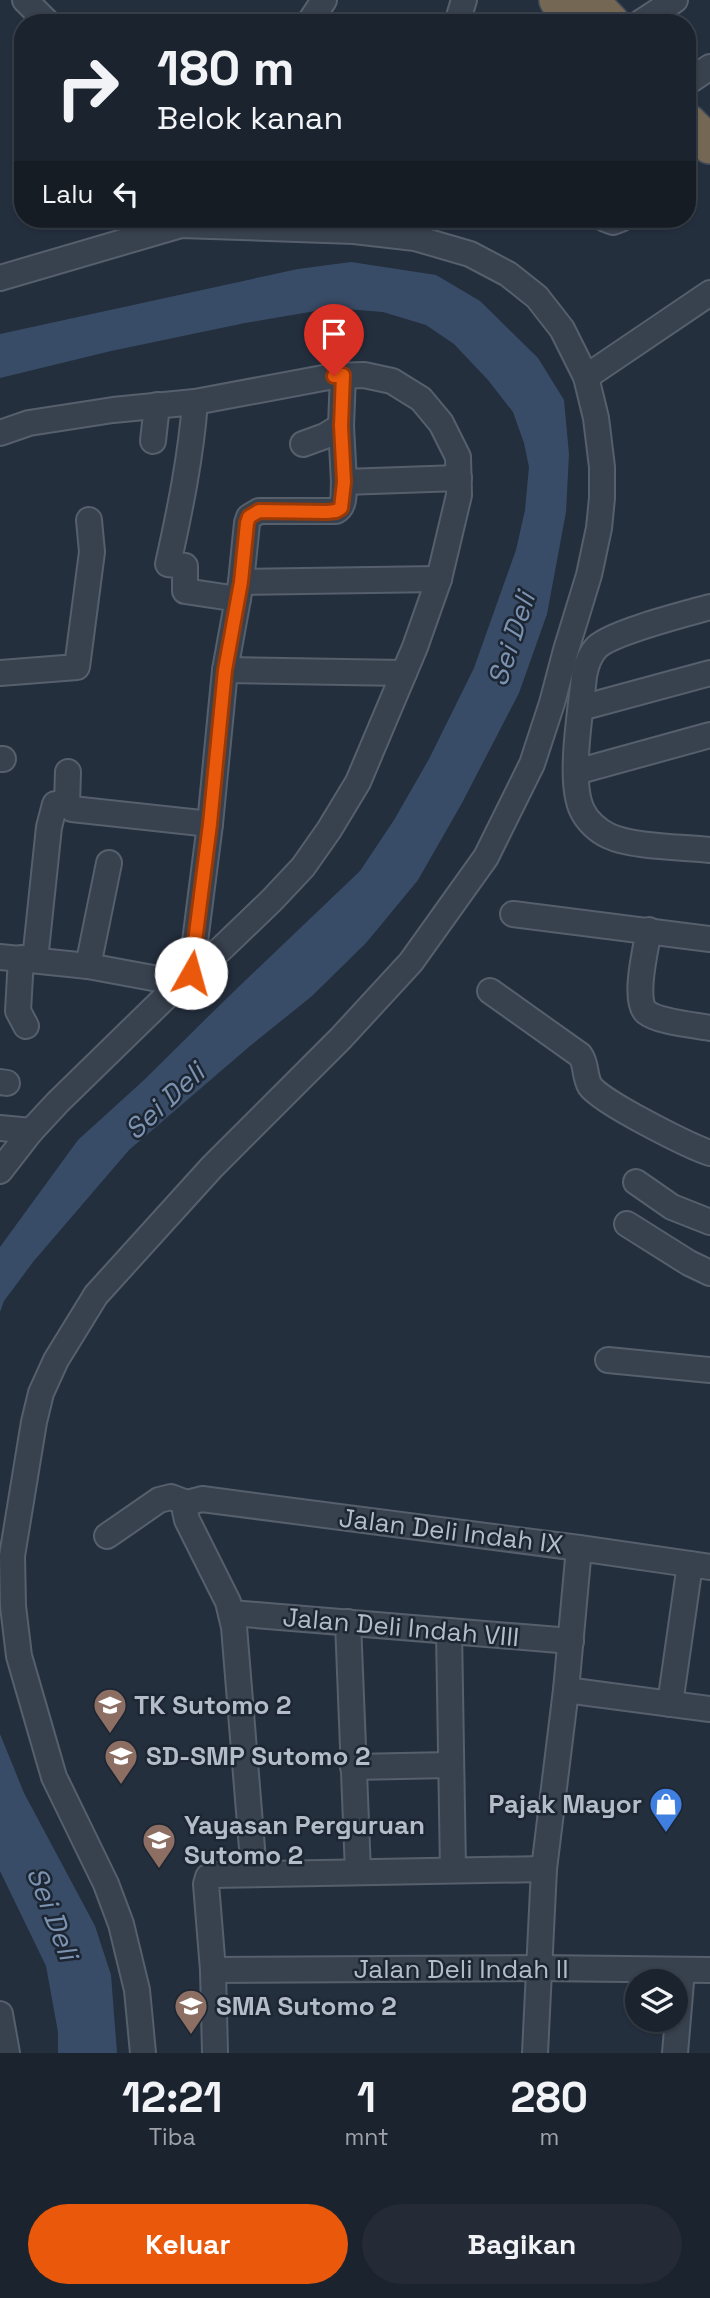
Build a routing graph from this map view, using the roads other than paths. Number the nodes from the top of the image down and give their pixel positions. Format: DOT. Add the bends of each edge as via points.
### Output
graph roads {
  1 [pos="25,0"];
  2 [pos="558,0"];
  3 [pos="589,0"];
  4 [pos="675,0"];
  5 [pos="39,14"];
  6 [pos="573,14"];
  7 [pos="602,14"];
  8 [pos="654,14"];
  9 [pos="298,228"];
  10 [pos="132,229"];
  11 [pos="1,277"];
  12 [pos="710,293"];
  13 [pos="343,375"];
  14 [pos="586,377"];
  15 [pos="194,402"];
  16 [pos="157,405"];
  17 [pos="341,426"];
  18 [pos="0,433"];
  19 [pos="153,441"];
  20 [pos="303,444"];
  21 [pos="458,478"];
  22 [pos="344,482"];
  23 [pos="89,520"];
  24 [pos="439,579"];
  25 [pos="239,591"];
  26 [pos="710,607"];
  27 [pos="225,670"];
  28 [pos="0,673"];
  29 [pos="710,673"];
  30 [pos="404,674"];
  31 [pos="582,708"];
  32 [pos="710,735"];
  33 [pos="68,772"];
  34 [pos="576,772"];
  35 [pos="67,804"];
  36 [pos="210,824"];
  37 [pos="710,849"];
  38 [pos="109,863"];
  39 [pos="513,914"];
  40 [pos="649,930"];
  41 [pos="710,939"];
  42 [pos="19,958"];
  43 [pos="88,966"];
  44 [pos="185,978"];
  45 [pos="490,991"];
  46 [pos="26,1026"];
  47 [pos="710,1028"];
  48 [pos="0,1128"];
  49 [pos="30,1131"];
  50 [pos="710,1153"];
  51 [pos="0,1171"];
  52 [pos="636,1182"];
  53 [pos="710,1222"];
  54 [pos="627,1224"];
  55 [pos="710,1273"];
  56 [pos="608,1360"];
  57 [pos="710,1370"];
  58 [pos="189,1502"];
  59 [pos="107,1536"];
  60 [pos="579,1548"];
  61 [pos="700,1566"];
  62 [pos="231,1613"];
  63 [pos="348,1622"];
  64 [pos="449,1632"];
  65 [pos="571,1641"];
  66 [pos="566,1690"];
  67 [pos="670,1704"];
  68 [pos="710,1709"];
  69 [pos="450,1765"];
  70 [pos="353,1767"];
  71 [pos="544,1869"];
  72 [pos="453,1870"];
  73 [pos="358,1872"];
  74 [pos="254,1873"];
  75 [pos="538,1968"];
  76 [pos="682,1969"];
  77 [pos="688,1969"];
  78 [pos="213,1970"];
  79 [pos="710,1970"];
  80 [pos="0,2014"];
  81 [pos="677,2032"];
  82 [pos="7,2053"];
  83 [pos="143,2053"];
  84 [pos="215,2053"];
  85 [pos="535,2053"];
  86 [pos="675,2053"];
  1 -- 5 [label="street"];
  2 -- 6 [label="highway"];
  3 -- 7 [label="highway"];
  4 -- 8 [label="street"];
  9 -- 14 [label="street" via="415,237 470,254 509,274 537,297 562,329"];
  10 -- 11 [label="street"];
  12 -- 14 [label="street"];
  13 -- 15 [label="street"];
  13 -- 17 [label="street"];
  13 -- 21 [label="street" via="392,381 421,399 442,424 458,457"];
  14 -- 83 [label="street" via="602,467 601,508 591,565 532,764 486,857 411,962 96,1294 41,1393 12,1556 19,1656 54,1777 121,1924 137,1990"];
  15 -- 16 [label="street"];
  15 -- 25 [label="street" via="168,564 185,566 184,591"];
  16 -- 18 [label="street" via="41,421"];
  16 -- 19 [label="street"];
  17 -- 20 [label="street"];
  17 -- 22 [label="street"];
  21 -- 22 [label="street"];
  21 -- 24 [label="street" via="459,495"];
  22 -- 25 [label="street" via="343,501 336,511 259,511 249,517"];
  23 -- 28 [label="street" via="93,544 77,667"];
  24 -- 25 [label="street"];
  24 -- 30 [label="street"];
  25 -- 27 [label="street"];
  26 -- 31 [label="street" via="602,643 587,664"];
  27 -- 30 [label="street"];
  27 -- 36 [label="street"];
  29 -- 31 [label="street"];
  30 -- 44 [label="street" via="358,782 303,867 221,949"];
  31 -- 34 [label="street"];
  32 -- 34 [label="street"];
  33 -- 35 [label="street"];
  34 -- 37 [label="street" via="582,809 589,821 609,836"];
  35 -- 36 [label="street" via="72,809"];
  35 -- 42 [label="street" via="55,804"];
  36 -- 44 [label="street"];
  38 -- 43 [label="street"];
  39 -- 40 [label="street"];
  40 -- 41 [label="street"];
  40 -- 47 [label="street" via="641,1007 657,1017"];
  42 -- 43 [label="street"];
  42 -- 46 [label="street" via="18,1011"];
  43 -- 44 [label="street"];
  44 -- 49 [label="street"];
  45 -- 50 [label="street" via="580,1055 596,1092 637,1118"];
  48 -- 49 [label="street"];
  49 -- 51 [label="street"];
  52 -- 53 [label="street" via="672,1207"];
  54 -- 55 [label="street"];
  56 -- 57 [label="street"];
  58 -- 59 [label="street, Jalan Deli Indah IX" via="159,1500"];
  58 -- 60 [label="street, Jalan Deli Indah IX" via="202,1499"];
  58 -- 62 [label="street" via="184,1511 187,1520"];
  60 -- 61 [label="street, Jalan Deli Indah IX"];
  60 -- 65 [label="street"];
  61 -- 67 [label="street"];
  62 -- 63 [label="street, Jalan Deli Indah VIII"];
  62 -- 74 [label="street"];
  63 -- 64 [label="street, Jalan Deli Indah VIII"];
  63 -- 70 [label="street"];
  64 -- 65 [label="street, Jalan Deli Indah VIII"];
  64 -- 69 [label="street"];
  65 -- 66 [label="street"];
  66 -- 67 [label="street"];
  66 -- 71 [label="street"];
  67 -- 68 [label="street"];
  69 -- 70 [label="street"];
  69 -- 72 [label="street"];
  70 -- 73 [label="street"];
  71 -- 72 [label="street"];
  71 -- 75 [label="street"];
  72 -- 73 [label="street"];
  73 -- 74 [label="street"];
  74 -- 78 [label="street" via="208,1877"];
  75 -- 76 [label="street, Jalan Deli Indah II"];
  75 -- 78 [label="street, Jalan Deli Indah II"];
  75 -- 85 [label="street"];
  77 -- 79 [label="street, Jalan Deli Indah II"];
  78 -- 84 [label="street"];
  80 -- 82 [label="street"];
  81 -- 86 [label="street"];
}
